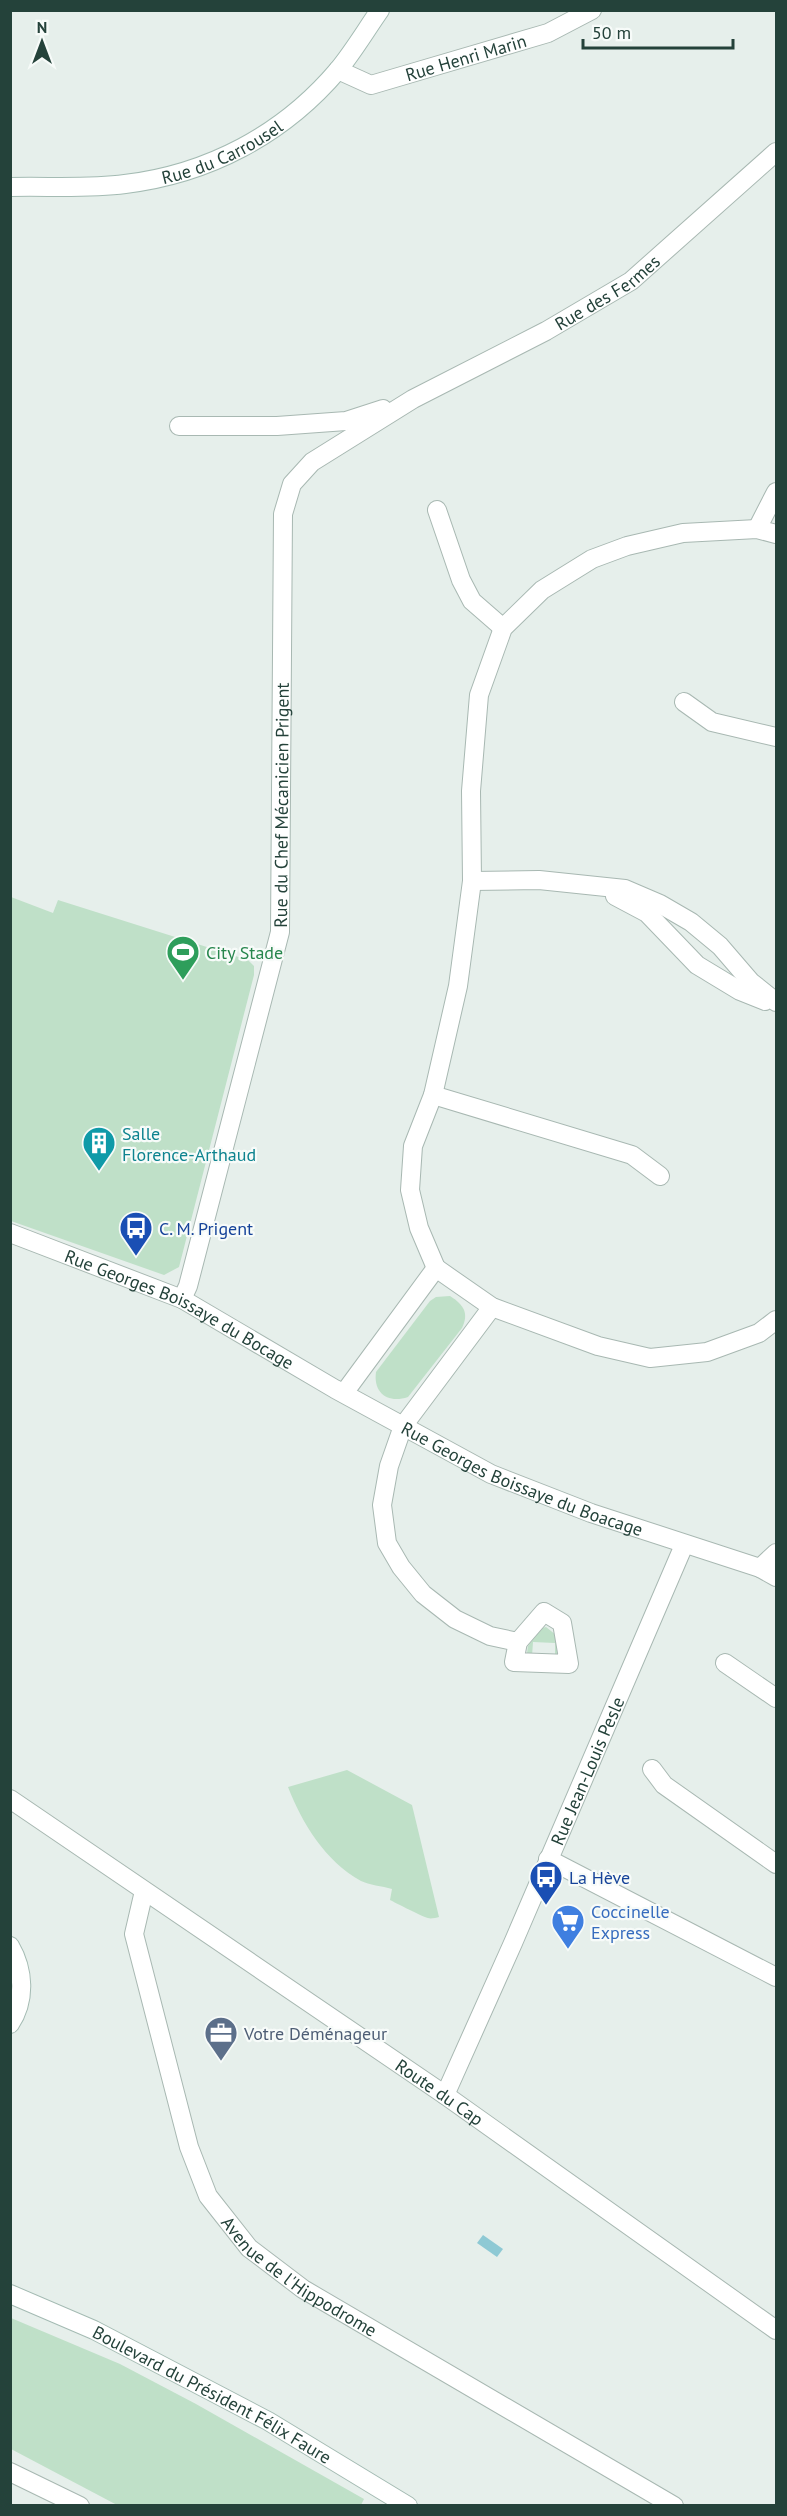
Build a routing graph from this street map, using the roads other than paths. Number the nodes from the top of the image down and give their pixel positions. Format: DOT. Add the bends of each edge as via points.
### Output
graph roads {
  1 [pos="380,10"];
  2 [pos="592,10"];
  3 [pos="338,70"];
  4 [pos="777,152"];
  5 [pos="10,187"];
  6 [pos="413,399"];
  7 [pos="179,426"];
  8 [pos="777,492"];
  9 [pos="436,510"];
  10 [pos="757,529"];
  11 [pos="777,534"];
  12 [pos="503,628"];
  13 [pos="684,702"];
  14 [pos="777,737"];
  15 [pos="472,881"];
  16 [pos="595,885"];
  17 [pos="777,1004"];
  18 [pos="433,1095"];
  19 [pos="660,1176"];
  20 [pos="10,1233"];
  21 [pos="436,1268"];
  22 [pos="182,1299"];
  23 [pos="492,1307"];
  24 [pos="777,1320"];
  25 [pos="344,1394"];
  26 [pos="403,1426"];
  27 [pos="684,1545"];
  28 [pos="777,1553"];
  29 [pos="759,1568"];
  30 [pos="777,1577"];
  31 [pos="518,1642"];
  32 [pos="726,1663"];
  33 [pos="777,1698"];
  34 [pos="652,1769"];
  35 [pos="10,1799"];
  36 [pos="548,1859"];
  37 [pos="777,1864"];
  38 [pos="144,1891"];
  39 [pos="10,1946"];
  40 [pos="777,1977"];
  41 [pos="10,2024"];
  42 [pos="445,2095"];
  43 [pos="10,2294"];
  44 [pos="777,2330"];
  45 [pos="10,2472"];
  46 [pos="80,2505"];
  47 [pos="408,2505"];
  48 [pos="674,2505"];
  1 -- 3 [label="street, Rue du Carrousel"];
  2 -- 3 [label="street, Rue Henri Marin" via="548,33 371,85"];
  3 -- 5 [label="street, Rue du Carrousel" via="278,125 231,155 176,176 123,184"];
  4 -- 6 [label="street, Rue des Fermes" via="631,281 546,331"];
  6 -- 7 [label="street" via="346,421"];
  6 -- 22 [label="street, Rue du Chef Mécanicien Prigent" via="312,462 292,484 283,514 280,932"];
  8 -- 10 [label="street"];
  9 -- 12 [label="street" via="472,600"];
  10 -- 11 [label="street"];
  10 -- 12 [label="street" via="683,533 592,559 542,590"];
  12 -- 15 [label="street" via="479,695 471,791"];
  13 -- 14 [label="street" via="712,722"];
  15 -- 16 [label="street" via="539,880"];
  15 -- 18 [label="street" via="458,986"];
  16 -- 17 [label="street" via="647,913 697,965 740,991"];
  16 -- 17 [label="street" via="625,889 691,922"];
  18 -- 19 [label="street" via="632,1155"];
  18 -- 21 [label="street" via="413,1146 410,1190 419,1227"];
  20 -- 22 [label="street, Rue Georges Boissaye du Bocage"];
  21 -- 23 [label="street"];
  21 -- 25 [label="street"];
  22 -- 25 [label="street, Rue Georges Boissaye du Bocage"];
  23 -- 24 [label="street" via="598,1346 650,1358 707,1352 759,1333"];
  23 -- 26 [label="street"];
  25 -- 26 [label="street, Rue Georges Boissaye du Bocage"];
  26 -- 27 [label="street, Rue Georges Boissaye du Boacage" via="490,1474"];
  26 -- 31 [label="street, Rue Georges Boissaye du Boacage" via="389,1466 382,1505 387,1543 423,1594 455,1619 490,1636"];
  27 -- 29 [label="street, Rue Georges Boissaye du Boacage"];
  27 -- 36 [label="street, Rue Jean-Louis Pesle"];
  28 -- 29 [label="street"];
  29 -- 30 [label="street, Rue Georges Boissaye du Boacage"];
  32 -- 33 [label="street"];
  34 -- 37 [label="street" via="664,1785"];
  35 -- 38 [label="street, Route du Cap"];
  36 -- 40 [label="street"];
  36 -- 42 [label="street, Rue Jean-Louis Pesle"];
  38 -- 42 [label="street, Route du Cap"];
  38 -- 48 [label="street, Avenue de l'Hippodrome" via="134,1934 189,2147 208,2196 249,2248 303,2289"];
  39 -- 41 [label="street" via="18,1959 22,1990"];
  42 -- 44 [label="street, Route du Cap"];
  43 -- 47 [label="street, Boulevard du Président Félix Faure" via="94,2330 268,2421"];
  45 -- 46 [label="street"];
}
